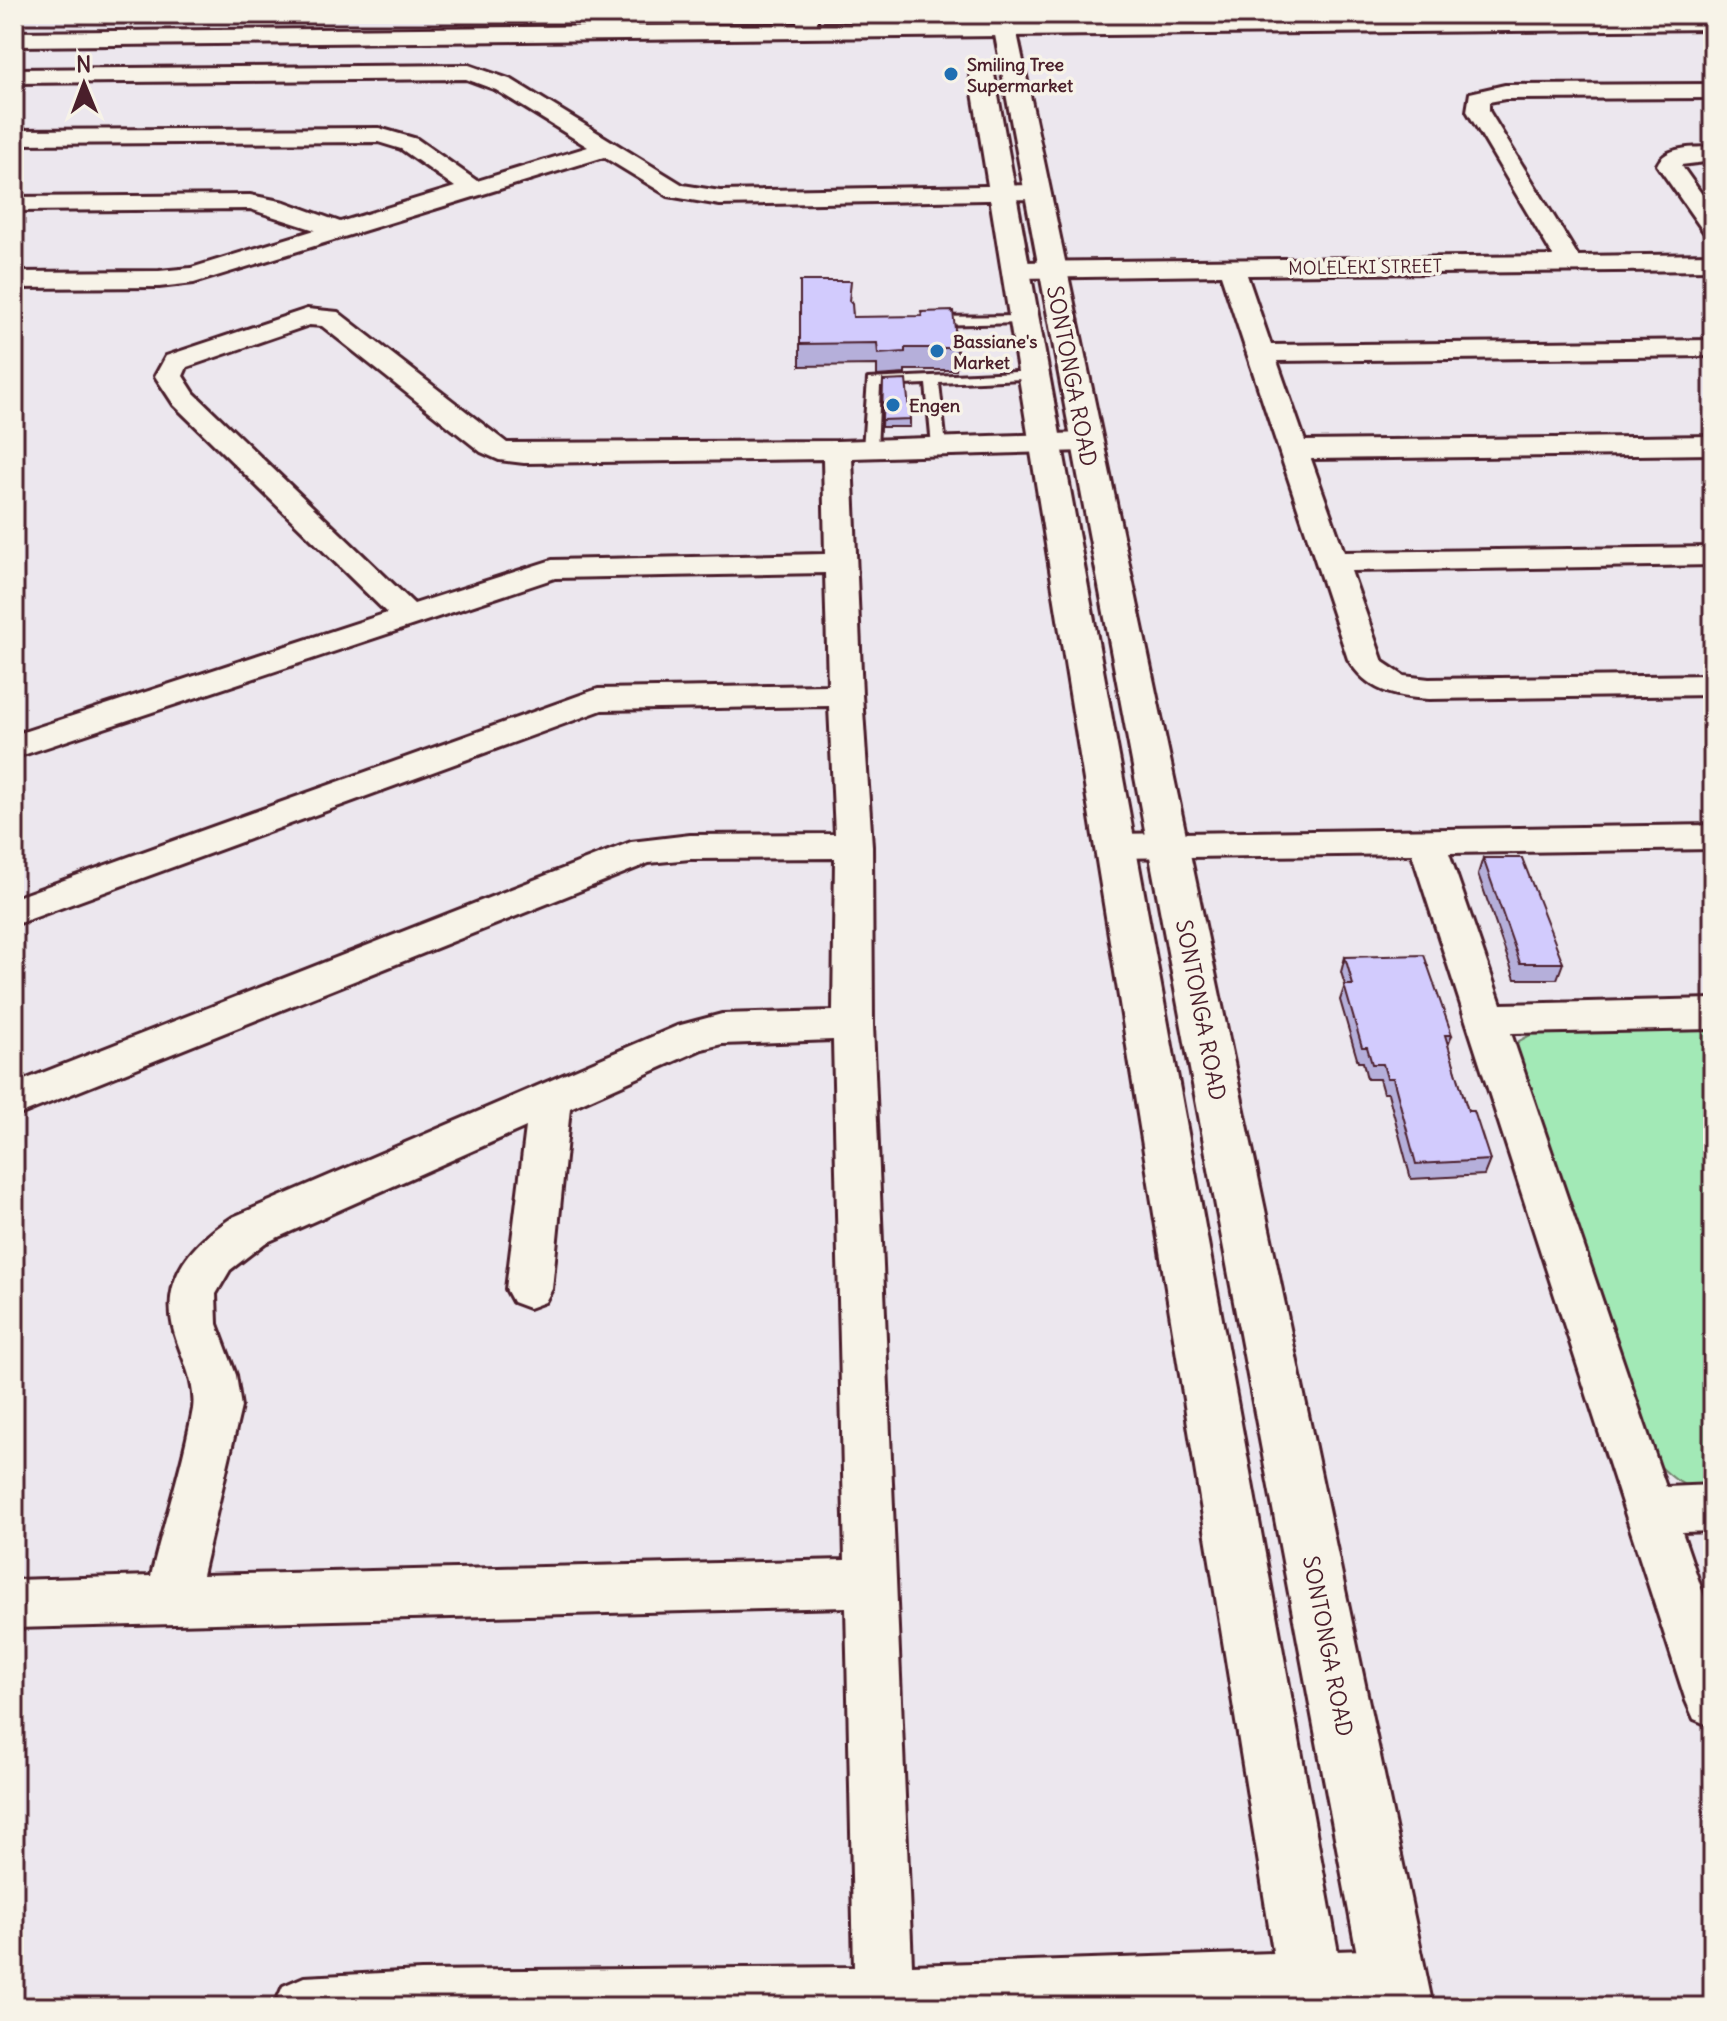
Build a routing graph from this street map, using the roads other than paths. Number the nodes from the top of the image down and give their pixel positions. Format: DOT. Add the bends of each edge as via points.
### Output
graph roads {
  1 [pos="1152,21"];
  2 [pos="988,22"];
  3 [pos="1713,22"];
  4 [pos="807,23"];
  5 [pos="14,39"];
  6 [pos="14,76"];
  7 [pos="1713,91"];
  8 [pos="14,137"];
  9 [pos="605,149"];
  10 [pos="1713,154"];
  11 [pos="473,189"];
  12 [pos="1019,192"];
  13 [pos="14,204"];
  14 [pos="1713,227"];
  15 [pos="338,230"];
  16 [pos="1713,262"];
  17 [pos="1570,264"];
  18 [pos="1232,269"];
  19 [pos="1034,270"];
  20 [pos="14,280"];
  21 [pos="1026,320"];
  22 [pos="904,322"];
  23 [pos="1713,348"];
  24 [pos="1262,353"];
  25 [pos="1036,375"];
  26 [pos="932,379"];
  27 [pos="1064,442"];
  28 [pos="1713,445"];
  29 [pos="939,446"];
  30 [pos="853,450"];
  31 [pos="1295,450"];
  32 [pos="1713,556"];
  33 [pos="1332,562"];
  34 [pos="840,563"];
  35 [pos="407,615"];
  36 [pos="1713,685"];
  37 [pos="845,695"];
  38 [pos="14,747"];
  39 [pos="1713,837"];
  40 [pos="1427,843"];
  41 [pos="1168,845"];
  42 [pos="854,846"];
  43 [pos="1113,846"];
  44 [pos="14,912"];
  45 [pos="1713,1014"];
  46 [pos="1485,1019"];
  47 [pos="853,1025"];
  48 [pos="550,1097"];
  49 [pos="14,1101"];
  50 [pos="529,1289"];
  51 [pos="1713,1508"];
  52 [pos="1651,1510"];
  53 [pos="868,1583"];
  54 [pos="171,1598"];
  55 [pos="14,1604"];
  56 [pos="1713,1701"];
  57 [pos="1397,1992"];
  58 [pos="1312,1994"];
  59 [pos="884,1996"];
  60 [pos="1038,1999"];
  61 [pos="304,2007"];
  1 -- 2 [label="main road"];
  1 -- 3 [label="main road"];
  2 -- 4 [label="main road"];
  2 -- 12 [label="main road, SONTONGA ROAD"];
  4 -- 5 [label="main road"];
  6 -- 9 [label="street" via="469,72 504,85"];
  7 -- 17 [label="street" via="1505,92 1478,98 1478,111"];
  8 -- 11 [label="street" via="379,135 409,144"];
  9 -- 11 [label="street"];
  9 -- 12 [label="street" via="669,188 696,196"];
  10 -- 14 [label="street" via="1680,156 1669,165"];
  11 -- 15 [label="street"];
  12 -- 19 [label="main road, SONTONGA ROAD"];
  13 -- 15 [label="street" via="250,202"];
  15 -- 20 [label="street" via="184,277"];
  16 -- 17 [label="street, MOLELEKI STREET"];
  17 -- 18 [label="street, MOLELEKI STREET"];
  18 -- 19 [label="street, MOLELEKI STREET"];
  18 -- 24 [label="street"];
  19 -- 21 [label="main road, SONTONGA ROAD"];
  19 -- 27 [label="main road, SONTONGA ROAD"];
  21 -- 22 [label="lane"];
  21 -- 25 [label="main road, SONTONGA ROAD"];
  23 -- 24 [label="street"];
  24 -- 31 [label="street"];
  25 -- 26 [label="lane"];
  25 -- 27 [label="main road, SONTONGA ROAD"];
  26 -- 29 [label="lane"];
  26 -- 30 [label="lane" via="872,383"];
  27 -- 29 [label="street"];
  27 -- 41 [label="main road, SONTONGA ROAD"];
  27 -- 43 [label="main road, SONTONGA ROAD"];
  28 -- 31 [label="street"];
  29 -- 30 [label="street"];
  30 -- 34 [label="street"];
  30 -- 35 [label="street" via="499,451 336,322 319,316 176,362 169,376 184,399"];
  31 -- 33 [label="street"];
  32 -- 33 [label="street"];
  33 -- 36 [label="street" via="1370,669 1391,684 1429,689"];
  34 -- 35 [label="street" via="552,569"];
  34 -- 37 [label="street"];
  35 -- 38 [label="street"];
  37 -- 42 [label="street"];
  37 -- 44 [label="street" via="598,700"];
  39 -- 40 [label="street"];
  40 -- 41 [label="street"];
  40 -- 46 [label="street"];
  41 -- 43 [label="street"];
  41 -- 57 [label="main road, SONTONGA ROAD"];
  42 -- 47 [label="street"];
  42 -- 49 [label="street" via="644,851"];
  43 -- 58 [label="main road, SONTONGA ROAD"];
  45 -- 46 [label="street"];
  46 -- 52 [label="street"];
  47 -- 48 [label="street" via="703,1032"];
  47 -- 53 [label="street"];
  48 -- 50 [label="street"];
  48 -- 54 [label="street" via="249,1230 207,1262 196,1284 193,1322 218,1390 217,1407"];
  51 -- 52 [label="street"];
  52 -- 56 [label="street"];
  53 -- 54 [label="street"];
  53 -- 59 [label="street"];
  54 -- 55 [label="street"];
  57 -- 58 [label="street"];
  58 -- 60 [label="street"];
  59 -- 60 [label="street"];
  59 -- 61 [label="street"];
}
